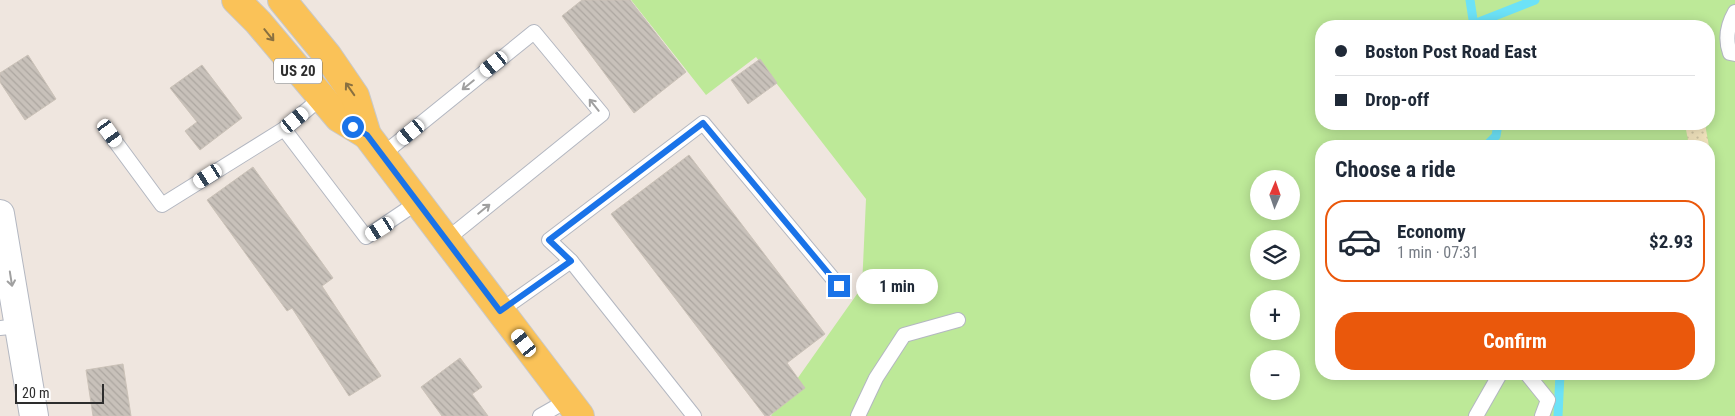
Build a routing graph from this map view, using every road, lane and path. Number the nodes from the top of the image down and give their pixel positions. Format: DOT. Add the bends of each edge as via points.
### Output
graph roads {
  1 [pos="236,0"];
  2 [pos="282,0"];
  3 [pos="1735,12"];
  4 [pos="1735,54"];
  5 [pos="321,98"];
  6 [pos="284,129"];
  7 [pos="110,133"];
  8 [pos="374,145"];
  9 [pos="418,202"];
  10 [pos="0,214"];
  11 [pos="446,240"];
  12 [pos="571,261"];
  13 [pos="839,286"];
  14 [pos="500,311"];
  15 [pos="958,320"];
  16 [pos="9,327"];
  17 [pos="1497,380"];
  18 [pos="1533,380"];
  19 [pos="574,408"];
  20 [pos="1480,415"];
  21 [pos="34,416"];
  22 [pos="540,416"];
  23 [pos="694,416"];
  24 [pos="858,416"];
  25 [pos="1542,416"];
  1 -- 5 [label="main road, US 20, one-way"];
  8 -- 2 [label="main road, US 20, one-way" via="355,96 327,55"];
  3 -- 4 [label="lane" via="1728,23 1726,43 1730,54"];
  5 -- 6 [label="lane"];
  5 -- 8 [label="main road, US 20" via="339,118"];
  6 -- 7 [label="lane" via="162,205"];
  6 -- 9 [label="lane" via="366,237"];
  8 -- 9 [label="main road, US 20"];
  11 -- 8 [label="lane, one-way" via="602,114 534,32"];
  9 -- 11 [label="main road, US 20"];
  10 -- 16 [label="street, one-way"];
  11 -- 14 [label="main road, US 20"];
  12 -- 13 [label="lane" via="549,240 703,123"];
  12 -- 14 [label="lane"];
  12 -- 23 [label="lane"];
  14 -- 19 [label="main road, US 20"];
  15 -- 24 [label="lane" via="904,335 876,378"];
  16 -- 21 [label="street"];
  17 -- 20 [label="lane"];
  18 -- 25 [label="lane" via="1548,400"];
  19 -- 22 [label="lane"];
}
